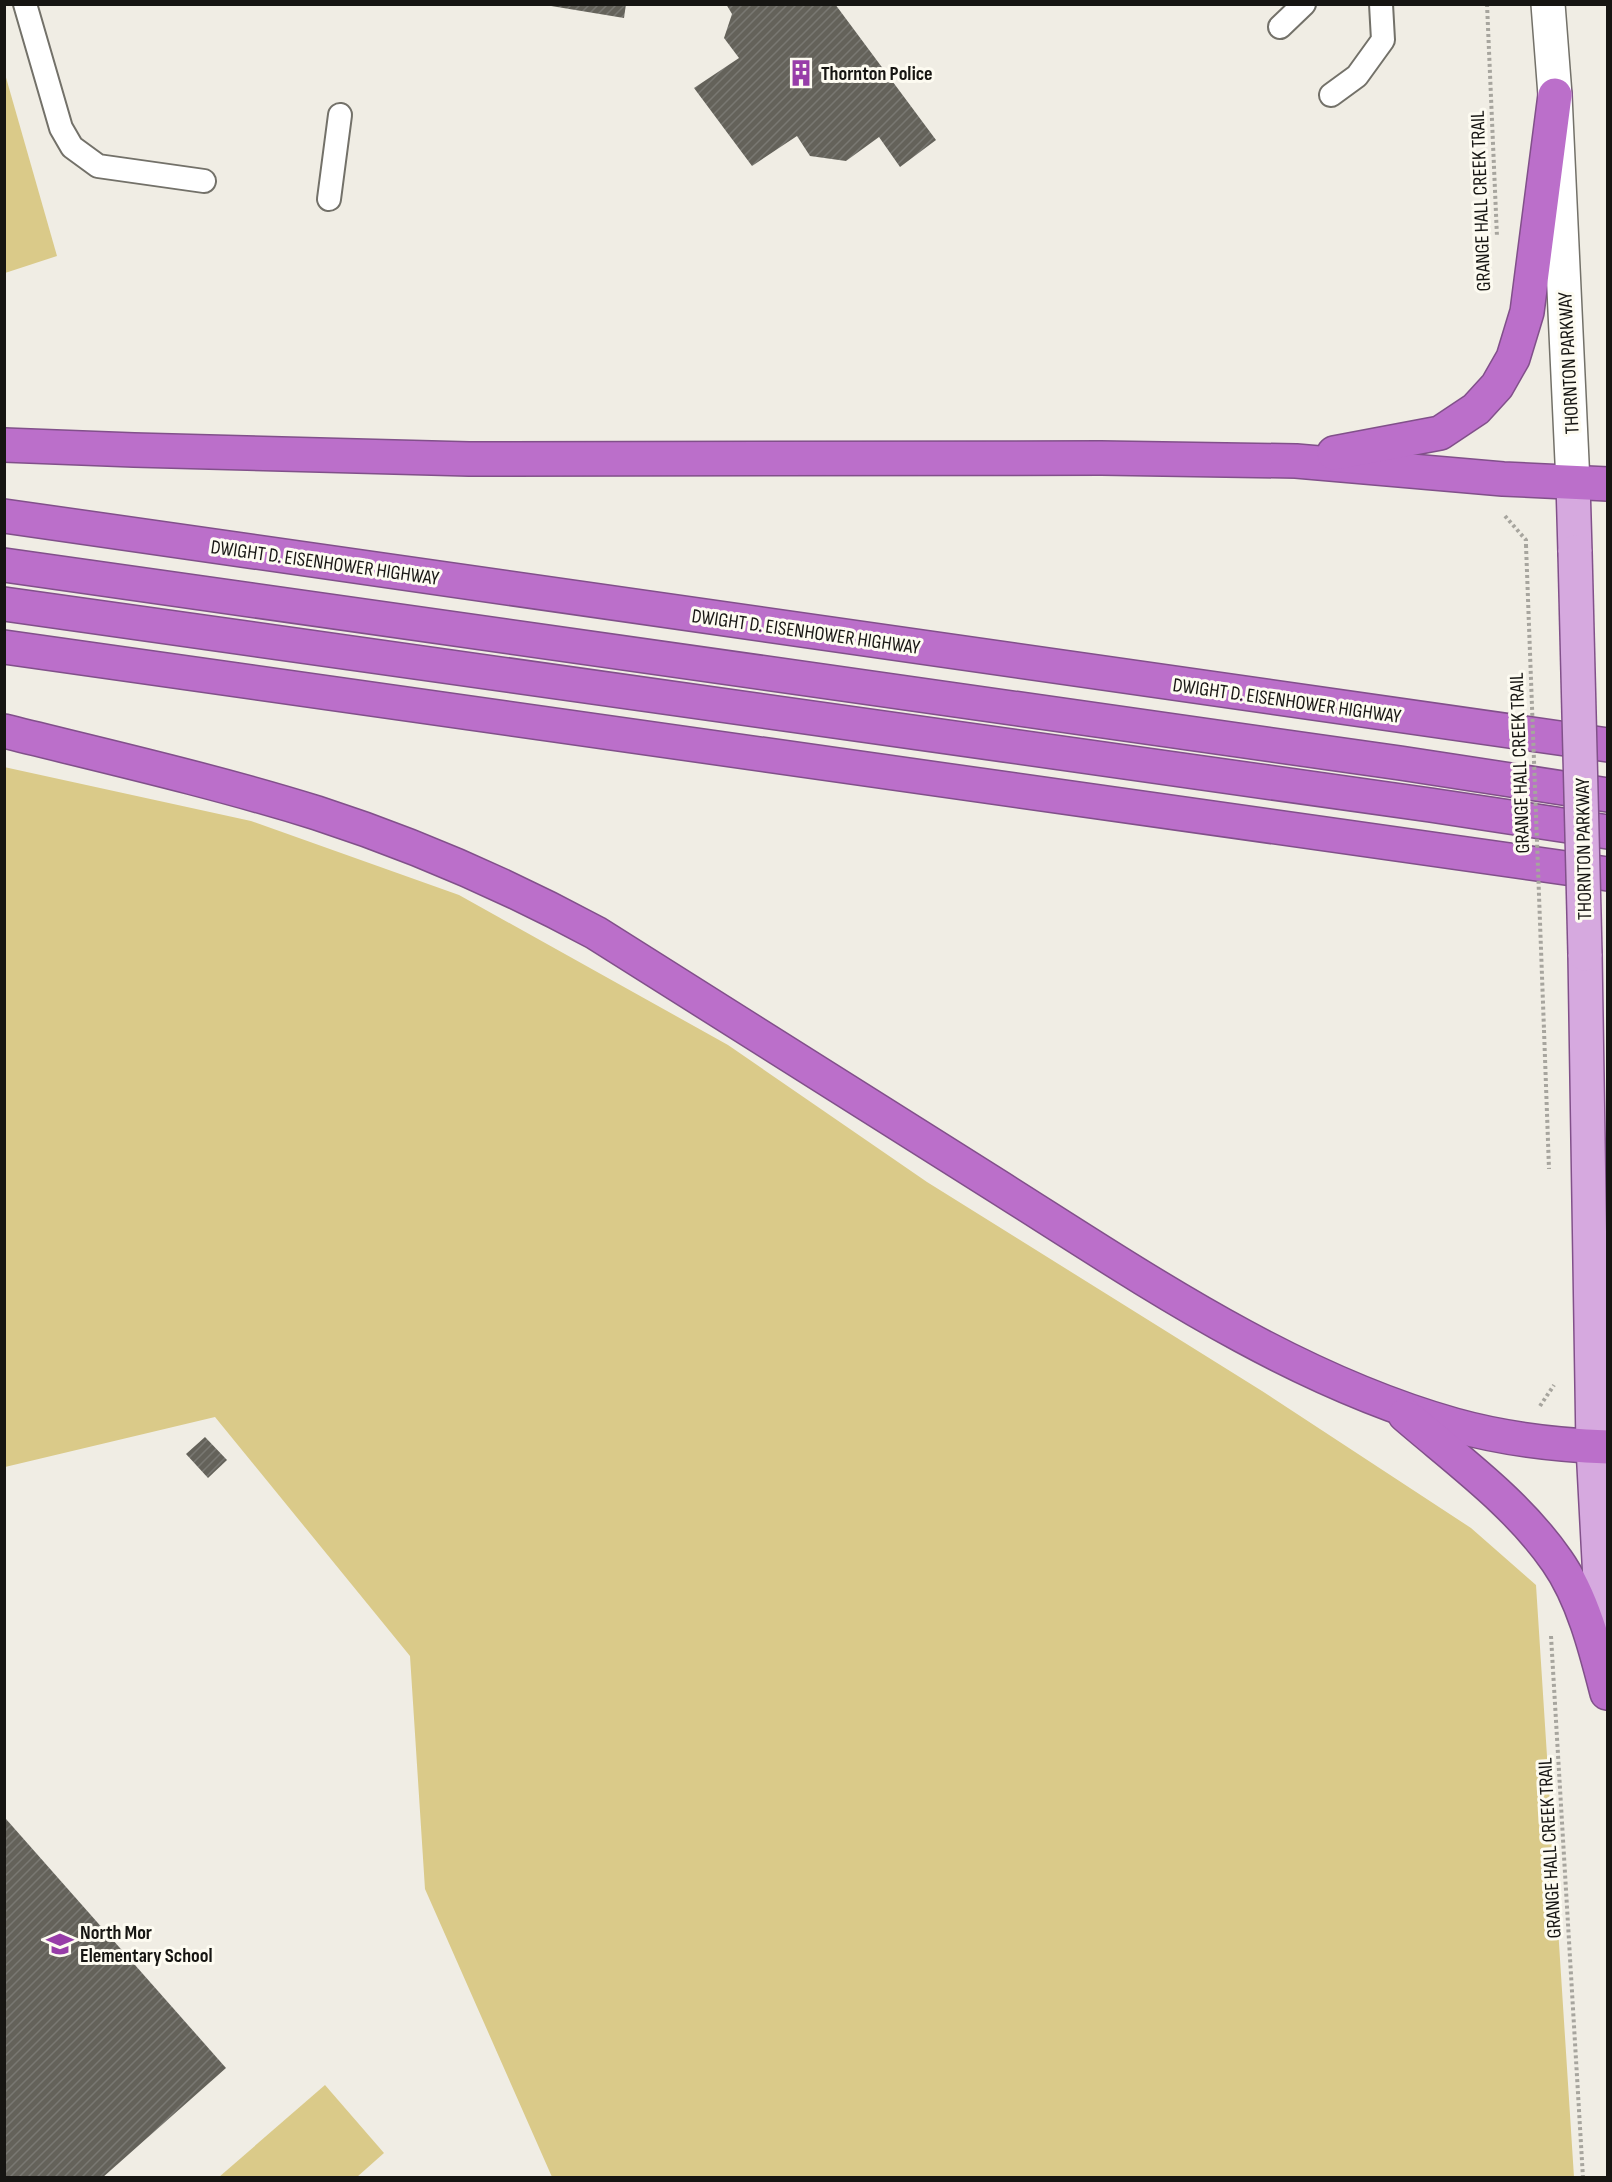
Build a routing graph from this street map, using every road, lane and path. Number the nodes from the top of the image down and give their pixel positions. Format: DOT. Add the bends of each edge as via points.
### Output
graph roads {
  1 [pos="25,4"];
  2 [pos="1304,4"];
  3 [pos="1381,4"];
  4 [pos="1487,4"];
  5 [pos="1548,4"];
  6 [pos="1280,27"];
  7 [pos="1331,95"];
  8 [pos="1555,95"];
  9 [pos="340,115"];
  10 [pos="204,181"];
  11 [pos="329,199"];
  12 [pos="1498,241"];
  13 [pos="4,445"];
  14 [pos="1296,461"];
  15 [pos="1573,483"];
  16 [pos="1608,484"];
  17 [pos="1503,514"];
  18 [pos="4,516"];
  19 [pos="4,566"];
  20 [pos="4,604"];
  21 [pos="4,647"];
  22 [pos="4,731"];
  23 [pos="1608,745"];
  24 [pos="1608,795"];
  25 [pos="1608,832"];
  26 [pos="1608,874"];
  27 [pos="1544,1030"];
  28 [pos="1394,1406"];
  29 [pos="1600,1447"];
  30 [pos="1551,1629"];
  31 [pos="1608,1694"];
  32 [pos="1583,2178"];
  1 -- 10 [label="lane" via="61,128 72,147 98,166"];
  2 -- 6 [label="lane"];
  3 -- 7 [label="lane" via="1383,39 1357,76"];
  4 -- 12 [label="path, GRANGE HALL CREEK TRAIL"];
  5 -- 8 [label="main road, THORNTON PARKWAY"];
  8 -- 14 [label="highway" via="1527,312 1513,358 1497,386 1476,409 1440,433"];
  8 -- 15 [label="main road, THORNTON PARKWAY"];
  9 -- 11 [label="lane"];
  13 -- 14 [label="highway" via="469,459"];
  14 -- 15 [label="highway"];
  15 -- 16 [label="highway"];
  15 -- 29 [label="main road, THORNTON PARKWAY, bridge"];
  17 -- 27 [label="path, GRANGE HALL CREEK TRAIL, bridge" via="1526,540"];
  18 -- 23 [label="highway, DWIGHT D. EISENHOWER HIGHWAY"];
  19 -- 24 [label="highway"];
  20 -- 25 [label="highway"];
  21 -- 26 [label="highway"];
  22 -- 28 [label="highway" via="196,778 318,814 464,869 536,901 596,933 1133,1272 1233,1330"];
  28 -- 29 [label="highway" via="1504,1436"];
  28 -- 31 [label="highway" via="1521,1518 1558,1563 1592,1635"];
  29 -- 31 [label="main road, THORNTON PARKWAY" via="1600,1602"];
  30 -- 32 [label="path, GRANGE HALL CREEK TRAIL"];
}
